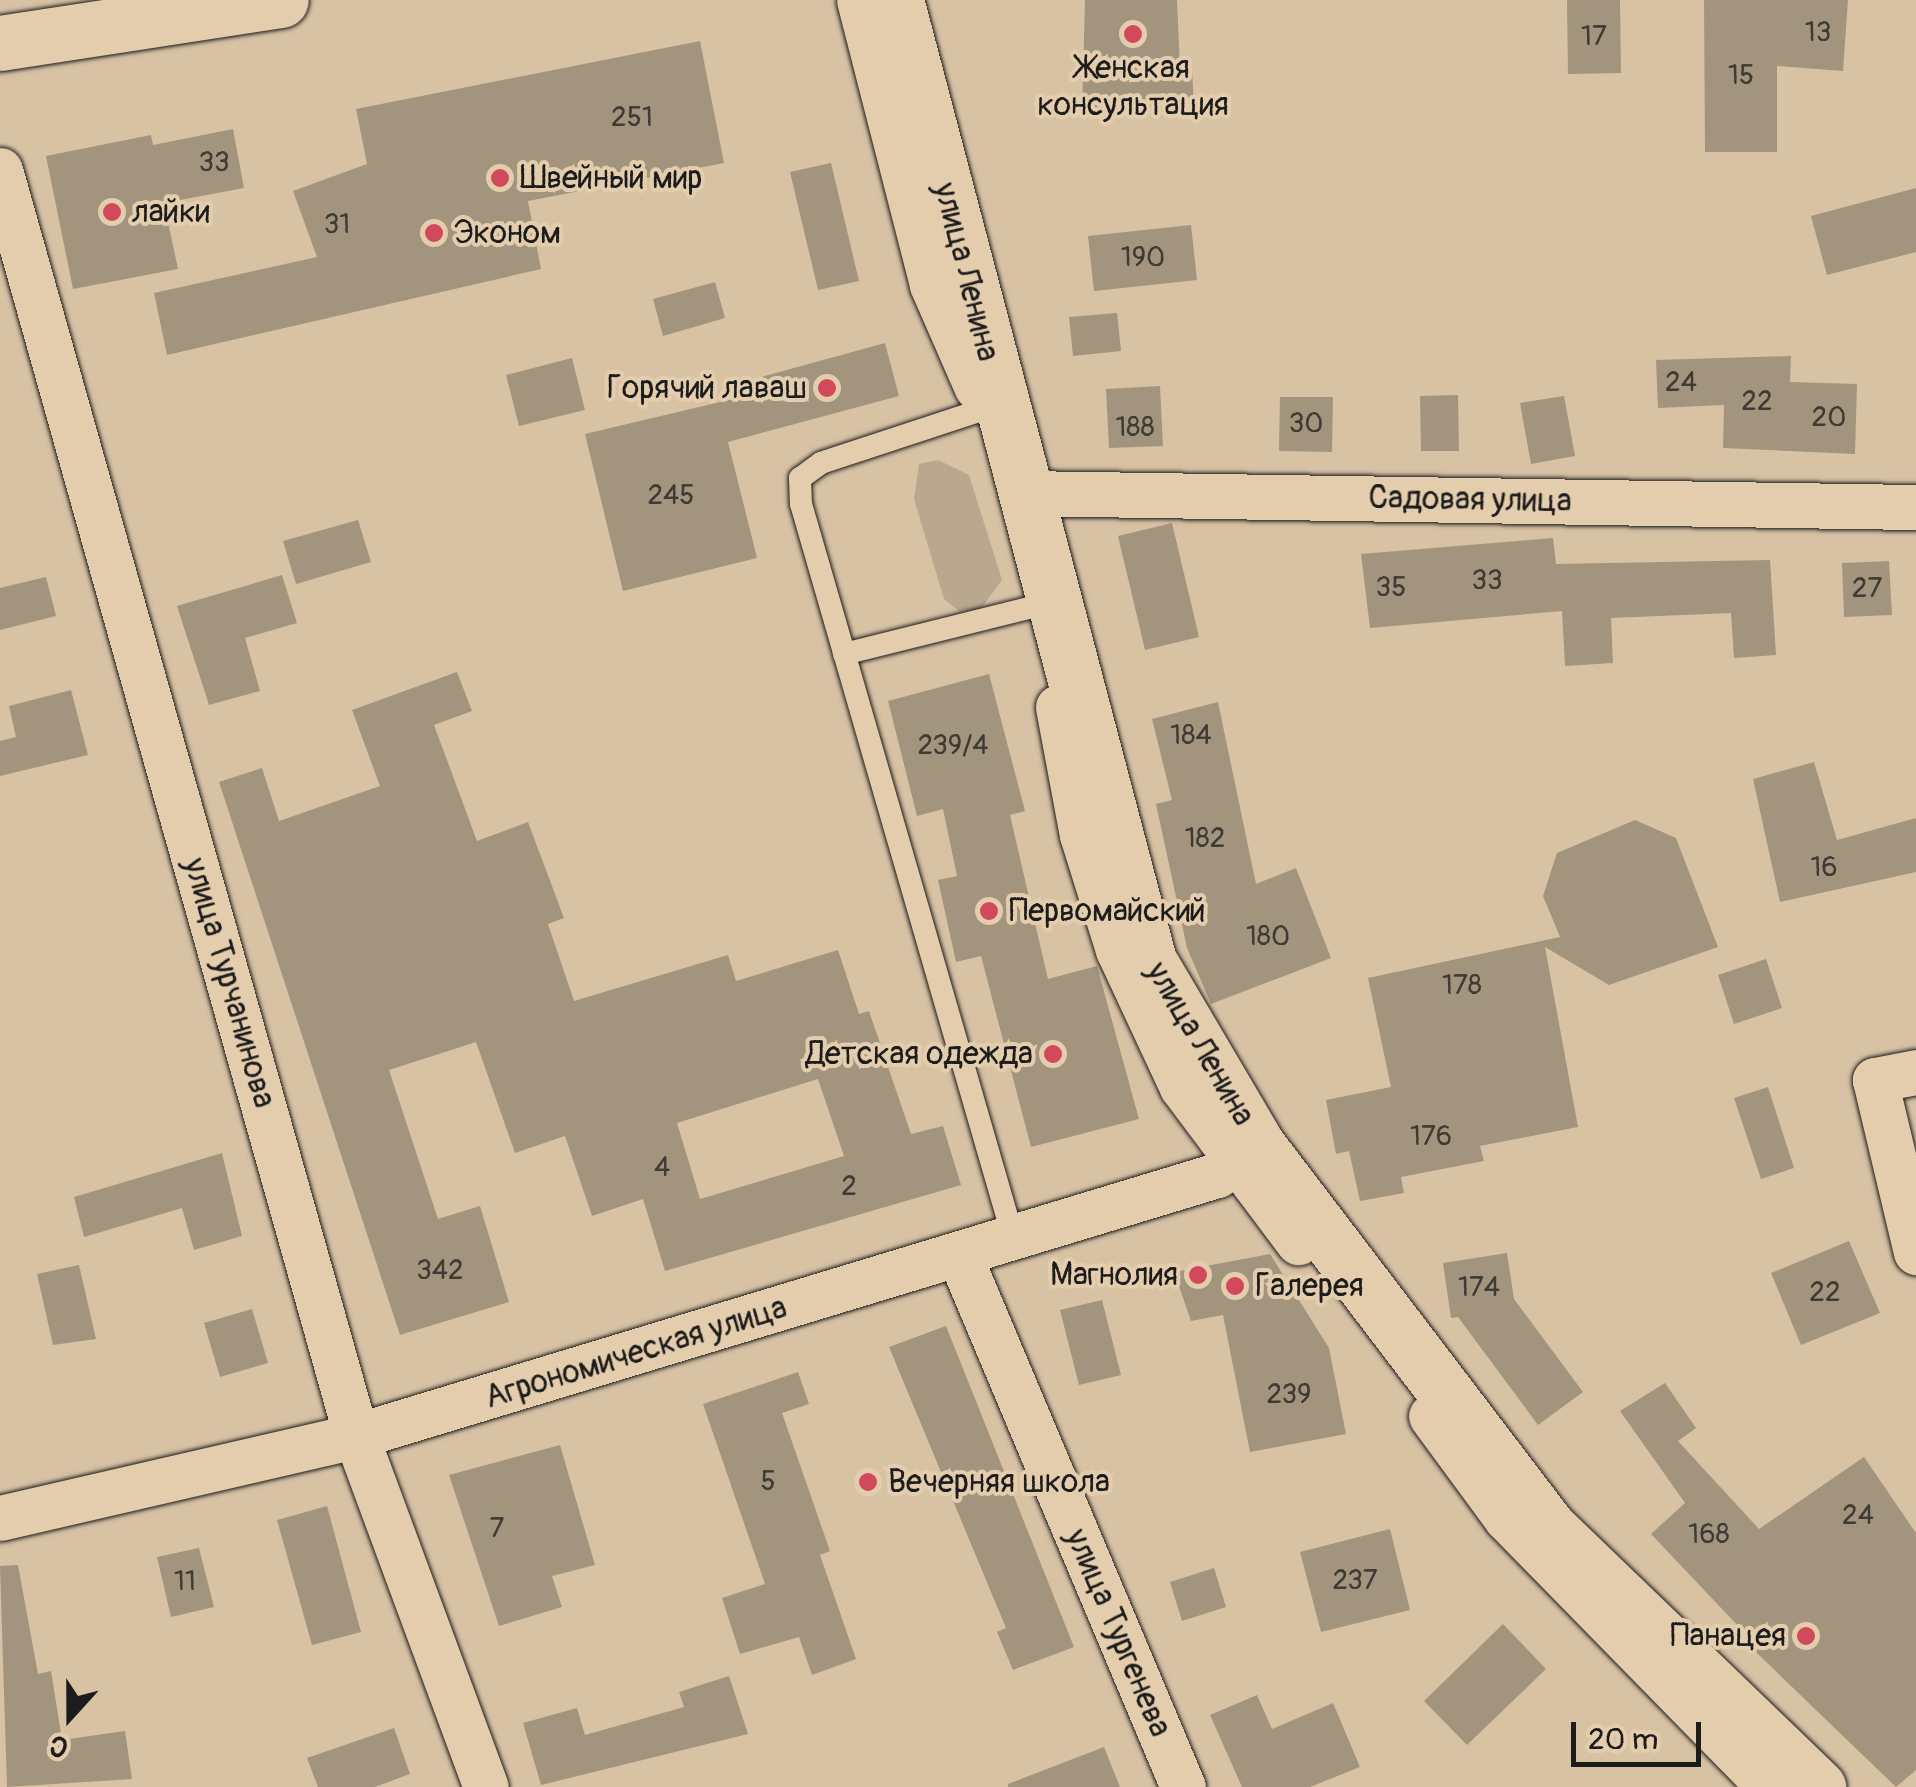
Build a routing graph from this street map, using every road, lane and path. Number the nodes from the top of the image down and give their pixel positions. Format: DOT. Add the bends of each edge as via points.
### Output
graph roads {
  1 [pos="274,0"];
  2 [pos="858,0"];
  3 [pos="896,0"];
  4 [pos="0,43"];
  5 [pos="0,170"];
  6 [pos="992,407"];
  7 [pos="1023,494"];
  8 [pos="1916,506"];
  9 [pos="1045,604"];
  10 [pos="844,654"];
  11 [pos="1916,1072"];
  12 [pos="1246,1154"];
  13 [pos="1013,1238"];
  14 [pos="1916,1252"];
  15 [pos="960,1257"];
  16 [pos="356,1436"];
  17 [pos="0,1518"];
  18 [pos="486,1787"];
  19 [pos="1182,1787"];
  20 [pos="1769,1787"];
  21 [pos="1818,1787"];
  1 -- 4 [label="street"];
  2 -- 6 [label="street" via="932,285"];
  3 -- 6 [label="street, улица Ленина"];
  5 -- 16 [label="street, улица Турчанинова"];
  6 -- 7 [label="street, улица Ленина"];
  6 -- 9 [label="street"];
  6 -- 10 [label="lane" via="821,464 800,478"];
  7 -- 8 [label="street, Садовая улица"];
  7 -- 9 [label="street, улица Ленина"];
  9 -- 10 [label="lane"];
  9 -- 12 [label="street, улица Ленина" via="1149,961"];
  10 -- 13 [label="lane"];
  11 -- 14 [label="street" via="1875,1080"];
  12 -- 13 [label="street, Агрономическая улица" via="1217,1175"];
  12 -- 20 [label="street" via="1506,1518"];
  12 -- 21 [label="street, улица Ленина" via="1551,1530"];
  13 -- 15 [label="street, Агрономическая улица"];
  15 -- 16 [label="street, Агрономическая улица"];
  15 -- 19 [label="street, улица Тургенева"];
  16 -- 17 [label="street, Агрономическая улица"];
  16 -- 18 [label="street, улица Турчанинова"];
}
